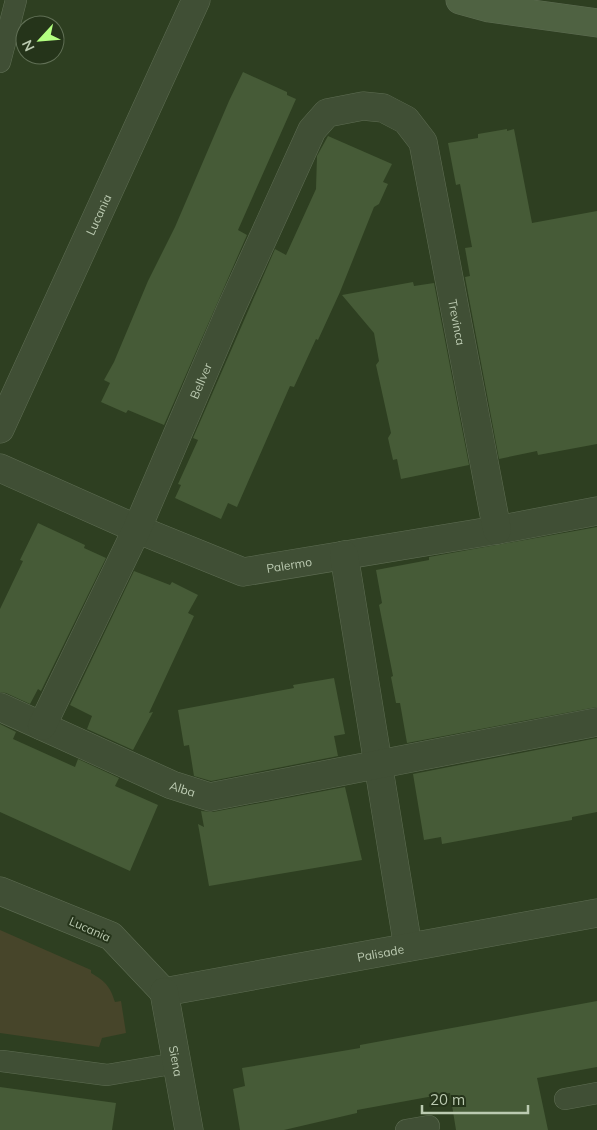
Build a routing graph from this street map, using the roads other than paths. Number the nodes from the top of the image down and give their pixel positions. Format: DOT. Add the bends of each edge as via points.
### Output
graph roads {
  1 [pos="16,0"];
  2 [pos="196,0"];
  3 [pos="460,0"];
  4 [pos="597,24"];
  5 [pos="0,62"];
  6 [pos="406,120"];
  7 [pos="0,429"];
  8 [pos="0,468"];
  9 [pos="597,511"];
  10 [pos="137,529"];
  11 [pos="497,530"];
  12 [pos="344,555"];
  13 [pos="0,707"];
  14 [pos="597,722"];
  15 [pos="42,726"];
  16 [pos="378,764"];
  17 [pos="0,891"];
  18 [pos="597,913"];
  19 [pos="408,947"];
  20 [pos="164,992"];
  21 [pos="2,1062"];
  22 [pos="177,1063"];
  23 [pos="597,1093"];
  24 [pos="565,1099"];
  25 [pos="429,1126"];
  26 [pos="189,1130"];
  27 [pos="406,1130"];
  1 -- 5 [label="lane"];
  2 -- 7 [label="street, Lucania"];
  3 -- 4 [label="street" via="489,8"];
  6 -- 10 [label="street, Bellver" via="383,108 363,106 327,112 312,130"];
  6 -- 11 [label="street, Trevinca" via="423,142"];
  8 -- 10 [label="street, Palermo"];
  9 -- 11 [label="street, Palermo"];
  10 -- 12 [label="street, Palermo" via="243,572"];
  10 -- 15 [label="street, Bellver"];
  11 -- 12 [label="street, Palermo"];
  12 -- 16 [label="street"];
  13 -- 15 [label="street, Alba"];
  14 -- 16 [label="street, Alba"];
  15 -- 16 [label="street, Alba" via="172,785 210,797"];
  16 -- 19 [label="street"];
  17 -- 20 [label="street, Lucania" via="111,936"];
  18 -- 19 [label="street, Palisade"];
  19 -- 20 [label="street, Palisade"];
  20 -- 22 [label="street, Siena"];
  21 -- 22 [label="lane" via="107,1075"];
  22 -- 26 [label="street, Siena"];
  23 -- 24 [label="lane"];
  25 -- 27 [label="lane"];
}
